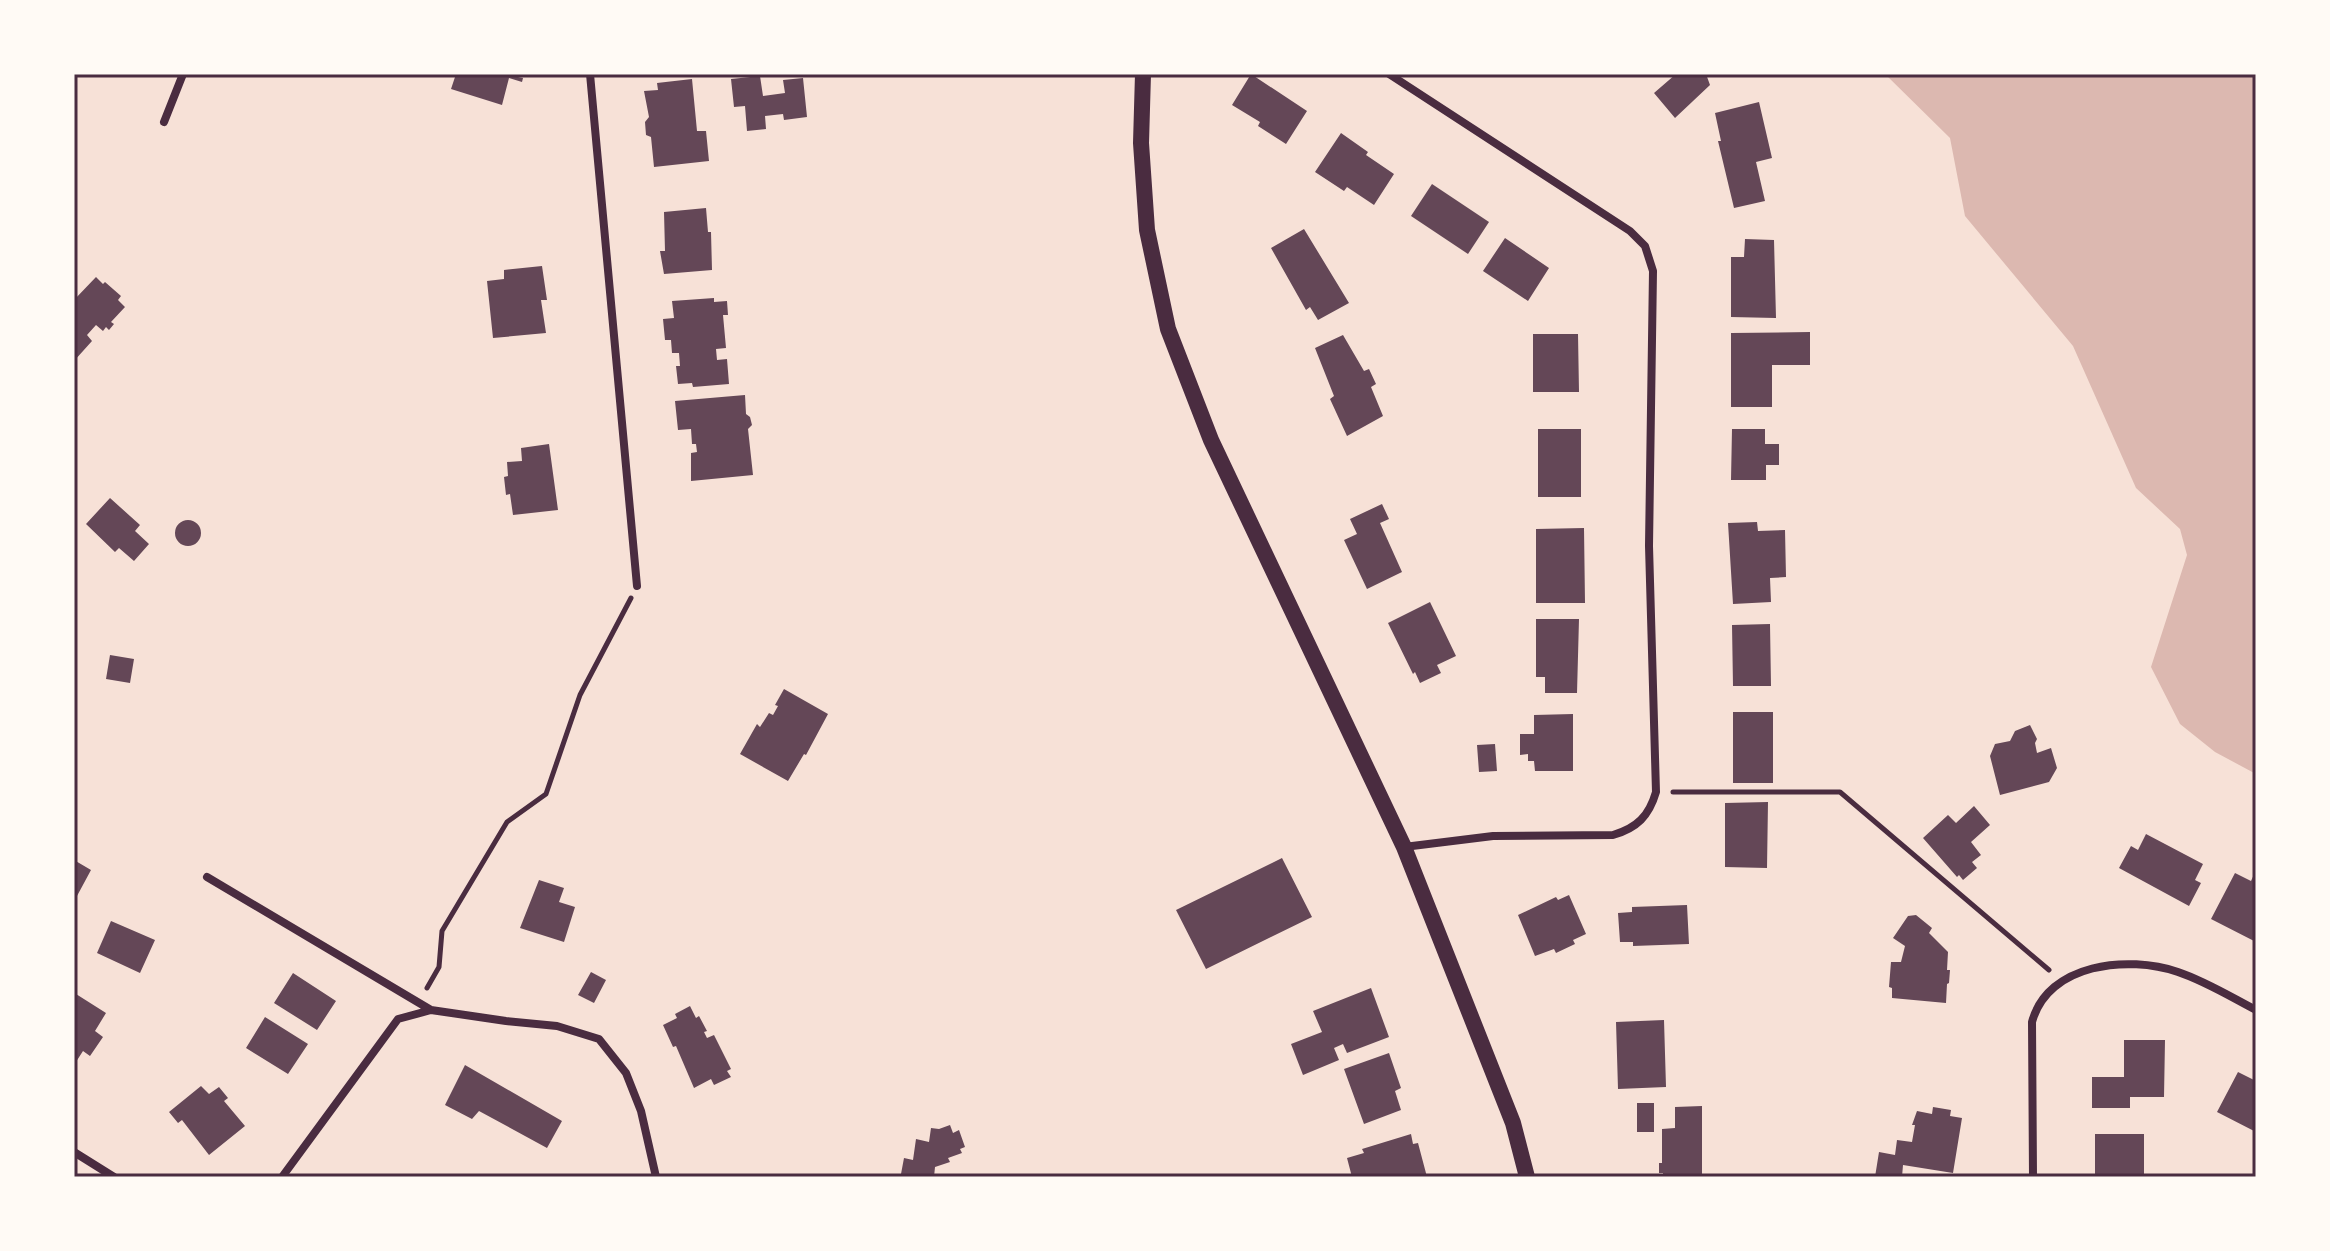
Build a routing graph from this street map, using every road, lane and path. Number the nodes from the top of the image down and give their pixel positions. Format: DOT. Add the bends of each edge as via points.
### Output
graph roads {
  1 [pos="183,74"];
  2 [pos="590,74"];
  3 [pos="1389,74"];
  4 [pos="1140,75"];
  5 [pos="164,122"];
  6 [pos="637,586"];
  7 [pos="1656,792"];
  8 [pos="1404,847"];
  9 [pos="207,877"];
  10 [pos="2061,981"];
  11 [pos="418,1003"];
  12 [pos="431,1010"];
  13 [pos="2256,1010"];
  14 [pos="74,1152"];
  15 [pos="114,1177"];
  16 [pos="282,1177"];
  17 [pos="656,1177"];
  18 [pos="1527,1177"];
  19 [pos="2033,1177"];
  1 -- 5 [label="street"];
  2 -- 6 [label="street"];
  3 -- 7 [label="street" via="1630,231 1651,257 1649,546"];
  4 -- 8 [label="main road" via="1147,230 1168,329 1211,440"];
  6 -- 11 [label="path" via="580,695 546,794 507,822 442,931 439,967"];
  7 -- 8 [label="street" via="1643,819 1613,835 1493,836"];
  7 -- 10 [label="path" via="1840,792"];
  8 -- 18 [label="main road" via="1507,1109"];
  9 -- 11 [label="street"];
  10 -- 13 [label="street" via="2098,967 2161,967"];
  10 -- 19 [label="street" via="2039,1002 2032,1022"];
  11 -- 12 [label="street"];
  12 -- 16 [label="street" via="398,1019"];
  12 -- 17 [label="street" via="557,1026 599,1039 626,1073"];
  14 -- 15 [label="street"];
}
